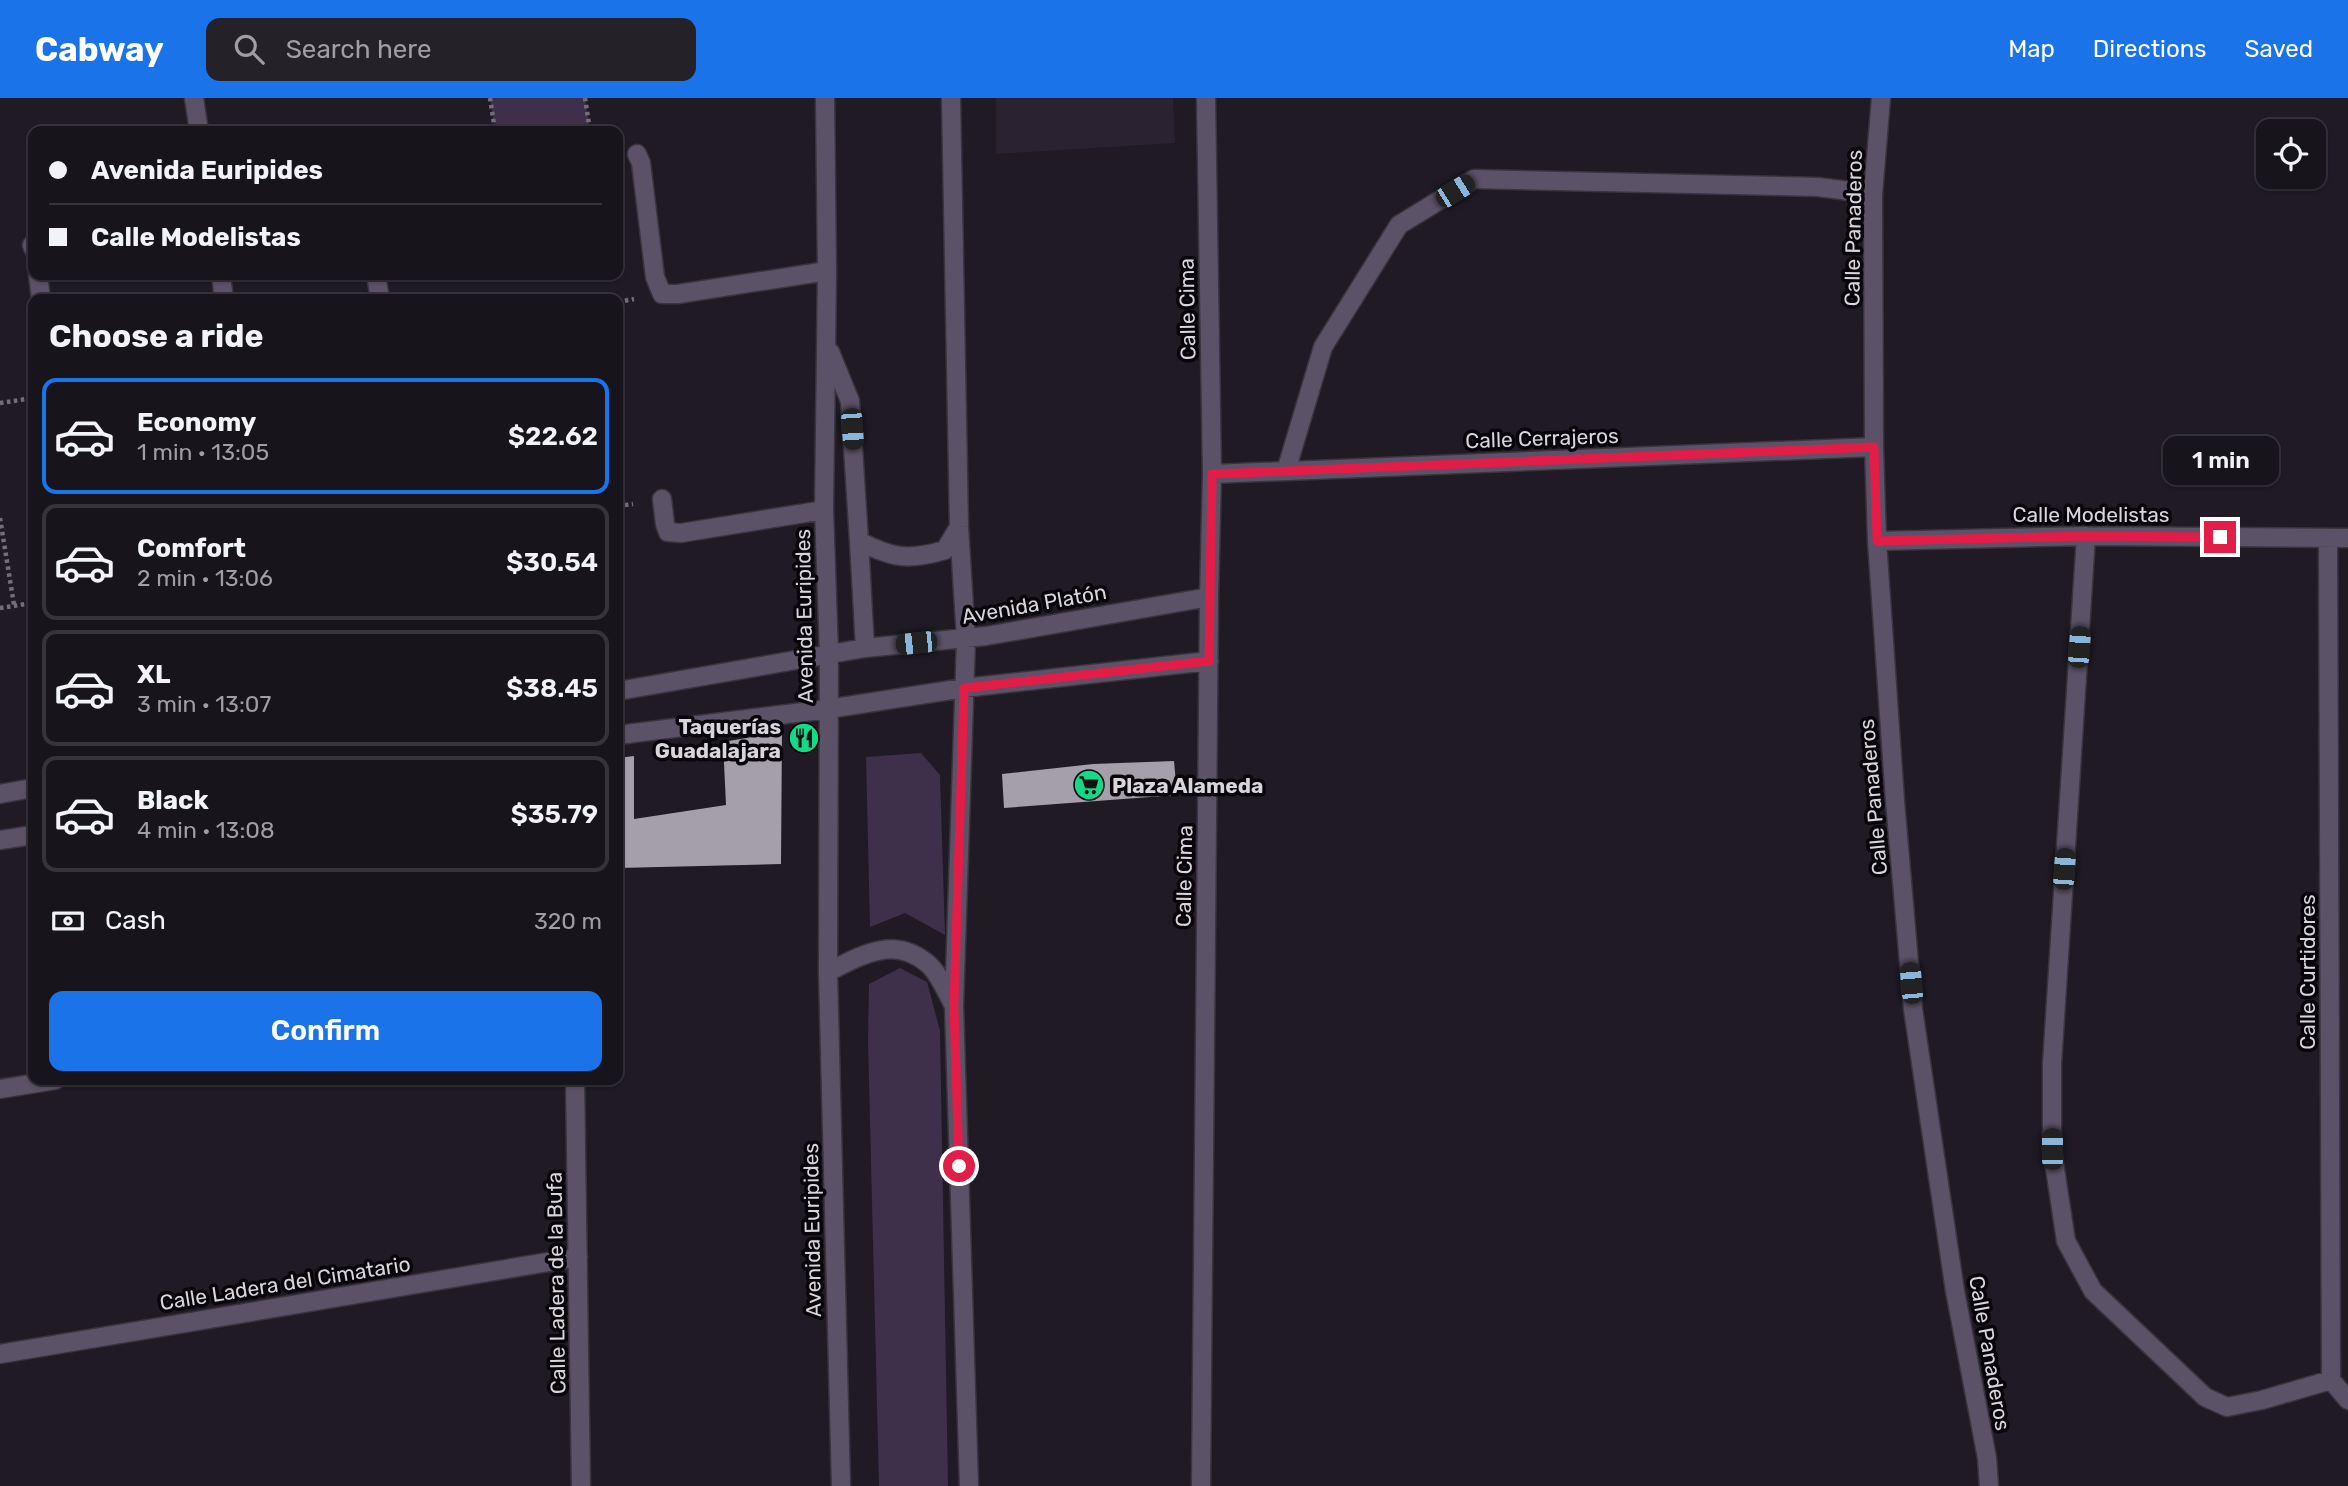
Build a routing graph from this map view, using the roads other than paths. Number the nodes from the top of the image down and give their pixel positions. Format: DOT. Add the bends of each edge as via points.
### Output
graph roads {
  1 [pos="194,98"];
  2 [pos="825,98"];
  3 [pos="951,98"];
  4 [pos="1206,98"];
  5 [pos="1881,98"];
  6 [pos="198,126"];
  7 [pos="637,154"];
  8 [pos="1873,194"];
  9 [pos="827,271"];
  10 [pos="826,342"];
  11 [pos="1874,447"];
  12 [pos="1286,471"];
  13 [pos="1212,474"];
  14 [pos="662,499"];
  15 [pos="824,510"];
  16 [pos="958,527"];
  17 [pos="2086,536"];
  18 [pos="2328,538"];
  19 [pos="2348,538"];
  20 [pos="859,541"];
  21 [pos="1877,541"];
  22 [pos="1209,597"];
  23 [pos="966,639"];
  24 [pos="865,648"];
  25 [pos="829,654"];
  26 [pos="1209,661"];
  27 [pos="964,688"];
  28 [pos="623,690"];
  29 [pos="828,709"];
  30 [pos="623,734"];
  31 [pos="28,789"];
  32 [pos="0,794"];
  33 [pos="28,836"];
  34 [pos="0,840"];
  35 [pos="828,972"];
  36 [pos="954,1006"];
  37 [pos="28,1084"];
  38 [pos="575,1085"];
  39 [pos="0,1089"];
  40 [pos="578,1257"];
  41 [pos="0,1354"];
  42 [pos="2331,1380"];
  43 [pos="2348,1400"];
  44 [pos="582,1486"];
  45 [pos="841,1486"];
  46 [pos="968,1486"];
  47 [pos="1200,1486"];
  48 [pos="1989,1486"];
  1 -- 6 [label="street"];
  2 -- 9 [label="street, Avenida Euripides"];
  3 -- 16 [label="street"];
  4 -- 13 [label="street, Calle Cima"];
  5 -- 8 [label="street, Calle Panaderos"];
  7 -- 9 [label="street" via="655,277 662,294"];
  8 -- 11 [label="street, Calle Panaderos"];
  8 -- 12 [label="street" via="1818,187 1474,179 1399,225 1323,348"];
  9 -- 10 [label="street, Avenida Euripides"];
  10 -- 15 [label="street, Avenida Euripides"];
  10 -- 20 [label="street, Avenida Euripides" via="850,401"];
  11 -- 12 [label="street, Calle Cerrajeros"];
  11 -- 21 [label="street, Calle Panaderos"];
  12 -- 13 [label="street, Calle Cerrajeros"];
  13 -- 22 [label="street, Calle Cima"];
  14 -- 15 [label="street" via="668,532 681,533"];
  15 -- 25 [label="street, Avenida Euripides"];
  16 -- 20 [label="street" via="945,550 922,556 886,554"];
  16 -- 23 [label="street"];
  17 -- 18 [label="street, Calle Modelistas"];
  17 -- 21 [label="street, Calle Modelistas"];
  17 -- 42 [label="street" via="2052,1064 2052,1149 2066,1241 2093,1291 2206,1397 2227,1407"];
  18 -- 19 [label="street, Calle Modelistas"];
  18 -- 42 [label="street, Calle Curtidores"];
  20 -- 24 [label="street, Avenida Euripides"];
  21 -- 48 [label="street, Calle Panaderos" via="1913,1009"];
  22 -- 23 [label="street, Avenida Platón"];
  22 -- 26 [label="street, Calle Cima"];
  23 -- 24 [label="street, Avenida Platón"];
  23 -- 27 [label="street"];
  24 -- 25 [label="street, Avenida Platón"];
  25 -- 28 [label="street, Avenida Platón"];
  25 -- 29 [label="street, Avenida Euripides"];
  26 -- 27 [label="street"];
  26 -- 47 [label="street, Calle Cima"];
  27 -- 29 [label="street"];
  27 -- 36 [label="street"];
  29 -- 30 [label="street"];
  29 -- 35 [label="street, Avenida Euripides"];
  31 -- 32 [label="street"];
  33 -- 34 [label="street"];
  35 -- 36 [label="street" via="865,953 900,948 930,965"];
  35 -- 45 [label="street, Avenida Euripides"];
  36 -- 46 [label="street"];
  37 -- 39 [label="street"];
  38 -- 40 [label="street, Calle Ladera de la Bufa"];
  40 -- 41 [label="street, Calle Ladera del Cimatario"];
  40 -- 44 [label="street, Calle Ladera de la Bufa"];
  42 -- 43 [label="street"];
}
